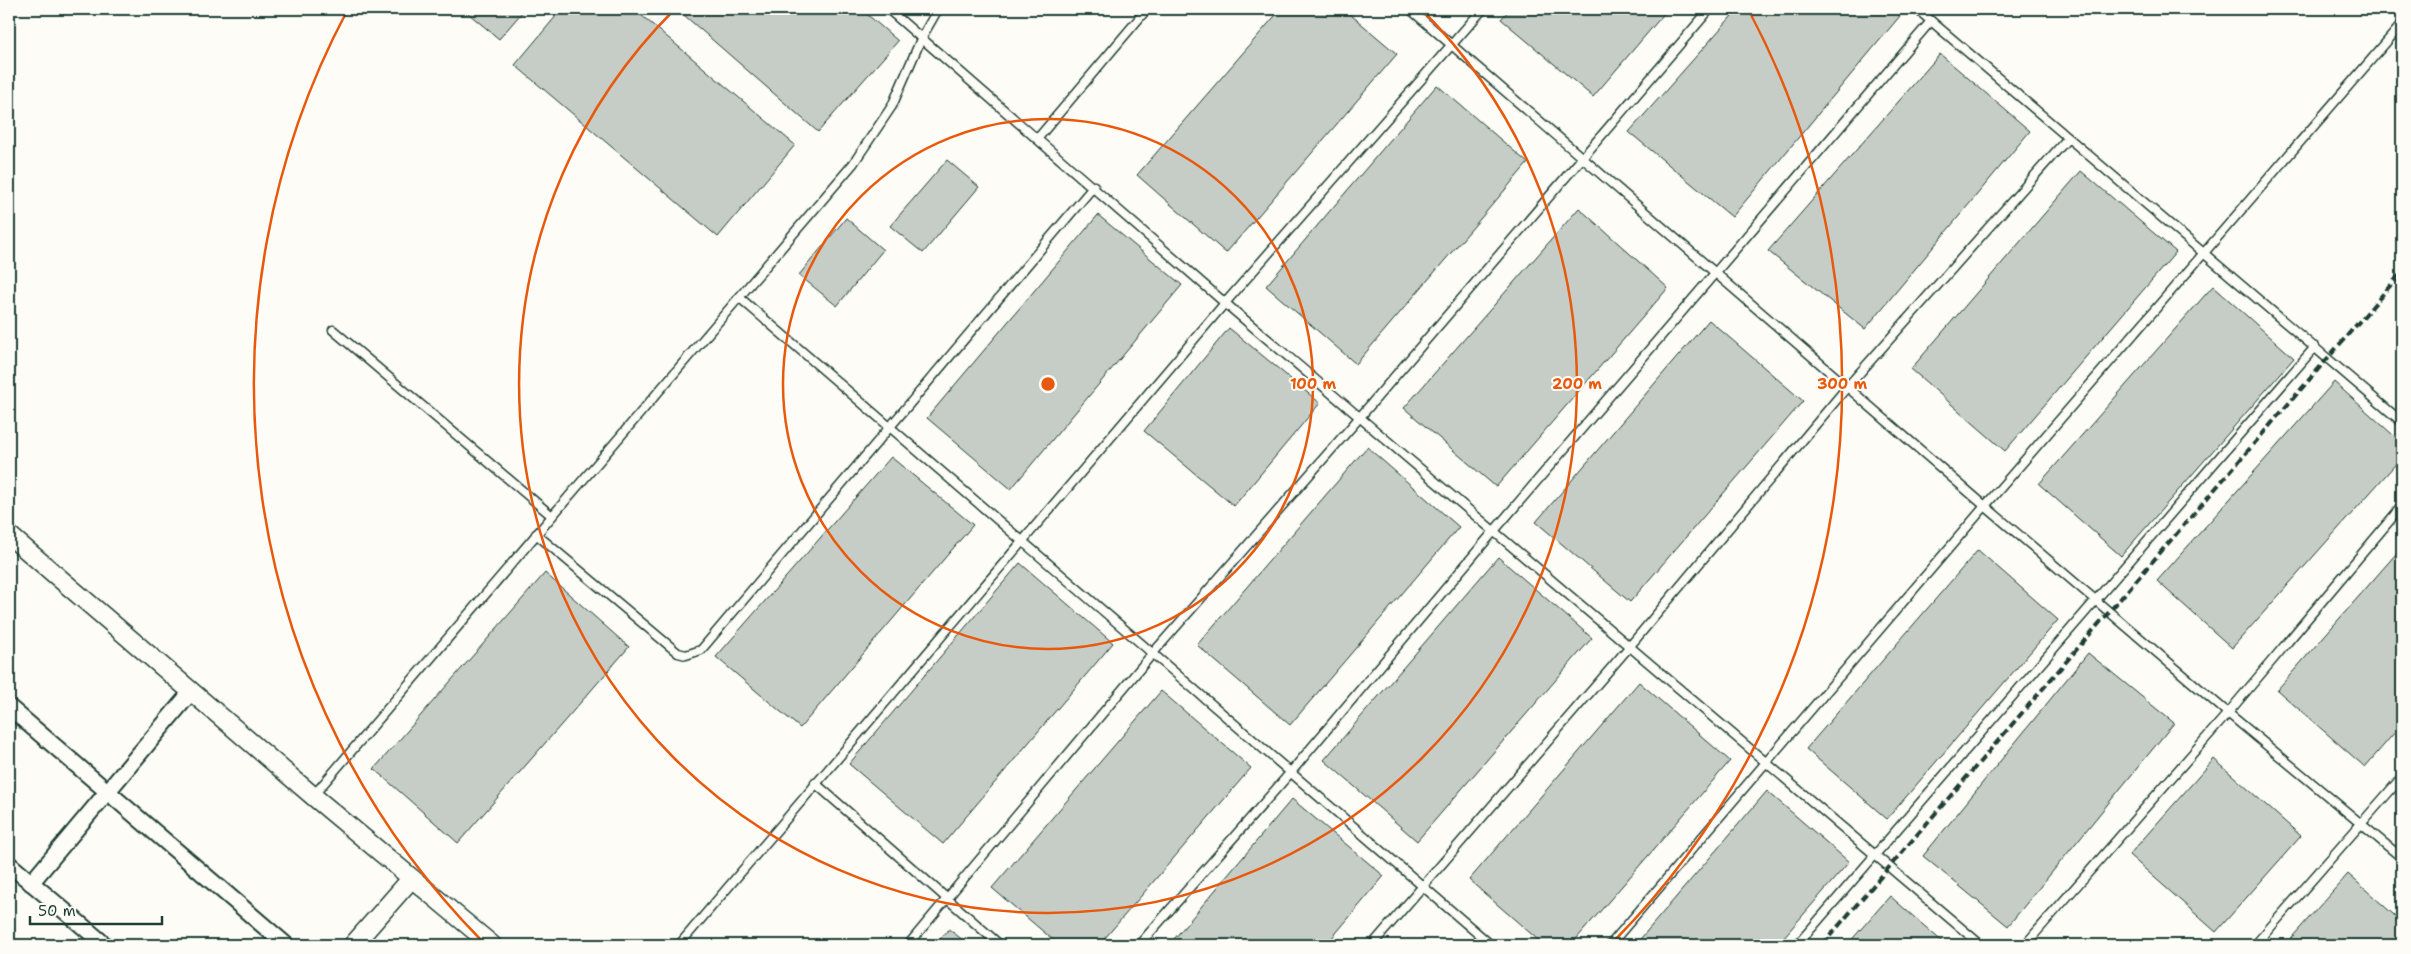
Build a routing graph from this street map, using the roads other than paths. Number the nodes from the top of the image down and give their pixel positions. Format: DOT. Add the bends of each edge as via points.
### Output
graph roads {
  1 [pos="888,9"];
  2 [pos="938,9"];
  3 [pos="1147,9"];
  4 [pos="1410,9"];
  5 [pos="1483,9"];
  6 [pos="1710,9"];
  7 [pos="1917,9"];
  8 [pos="1932,21"];
  9 [pos="2402,24"];
  10 [pos="922,37"];
  11 [pos="1451,46"];
  12 [pos="1038,138"];
  13 [pos="2068,138"];
  14 [pos="1580,158"];
  15 [pos="1094,186"];
  16 [pos="2202,252"];
  17 [pos="1716,274"];
  18 [pos="740,298"];
  19 [pos="1226,303"];
  20 [pos="333,330"];
  21 [pos="2315,347"];
  22 [pos="1848,386"];
  23 [pos="1360,417"];
  24 [pos="2402,422"];
  25 [pos="890,427"];
  26 [pos="1984,506"];
  27 [pos="2402,506"];
  28 [pos="552,516"];
  29 [pos="1494,530"];
  30 [pos="536,534"];
  31 [pos="9,535"];
  32 [pos="1023,543"];
  33 [pos="2096,601"];
  34 [pos="1630,646"];
  35 [pos="1153,653"];
  36 [pos="191,692"];
  37 [pos="9,707"];
  38 [pos="2228,713"];
  39 [pos="1764,762"];
  40 [pos="1291,772"];
  41 [pos="2402,777"];
  42 [pos="815,783"];
  43 [pos="107,791"];
  44 [pos="313,796"];
  45 [pos="2361,824"];
  46 [pos="1875,856"];
  47 [pos="2402,858"];
  48 [pos="9,864"];
  49 [pos="411,879"];
  50 [pos="31,883"];
  51 [pos="1423,888"];
  52 [pos="947,898"];
  53 [pos="484,943"];
  54 [pos="105,945"];
  55 [pos="286,945"];
  56 [pos="353,945"];
  57 [pos="679,945"];
  58 [pos="908,945"];
  59 [pos="1000,945"];
  60 [pos="1139,945"];
  61 [pos="1372,945"];
  62 [pos="1490,945"];
  63 [pos="1610,945"];
  64 [pos="1797,945"];
  65 [pos="1981,945"];
  66 [pos="2026,945"];
  67 [pos="2254,945"];
  1 -- 10 [label="lane"];
  2 -- 10 [label="lane"];
  3 -- 12 [label="lane"];
  4 -- 11 [label="lane"];
  5 -- 11 [label="lane"];
  6 -- 14 [label="lane"];
  7 -- 8 [label="lane"];
  8 -- 13 [label="lane"];
  8 -- 17 [label="lane"];
  9 -- 16 [label="lane"];
  10 -- 12 [label="lane"];
  10 -- 18 [label="lane" via="892,106 875,134 827,197"];
  11 -- 14 [label="lane"];
  11 -- 19 [label="lane"];
  12 -- 15 [label="lane"];
  13 -- 16 [label="lane"];
  13 -- 22 [label="lane"];
  14 -- 17 [label="lane"];
  14 -- 23 [label="lane"];
  15 -- 19 [label="lane"];
  15 -- 25 [label="lane"];
  16 -- 21 [label="lane"];
  16 -- 26 [label="lane"];
  17 -- 22 [label="lane"];
  17 -- 29 [label="lane"];
  18 -- 25 [label="lane"];
  18 -- 28 [label="lane"];
  19 -- 23 [label="lane"];
  19 -- 32 [label="lane"];
  20 -- 28 [label="lane"];
  21 -- 24 [label="lane"];
  21 -- 33 [label="lane"];
  22 -- 26 [label="lane"];
  22 -- 34 [label="lane"];
  23 -- 29 [label="lane"];
  23 -- 35 [label="lane"];
  25 -- 30 [label="lane" via="708,643 695,653 678,653"];
  25 -- 32 [label="lane"];
  26 -- 33 [label="lane"];
  26 -- 39 [label="lane"];
  27 -- 38 [label="lane"];
  28 -- 30 [label="lane"];
  29 -- 34 [label="lane"];
  29 -- 40 [label="lane"];
  30 -- 44 [label="lane"];
  31 -- 36 [label="street"];
  32 -- 35 [label="lane"];
  32 -- 42 [label="lane"];
  33 -- 38 [label="lane"];
  33 -- 46 [label="lane"];
  34 -- 39 [label="lane"];
  34 -- 51 [label="lane"];
  35 -- 40 [label="lane"];
  35 -- 52 [label="lane"];
  36 -- 43 [label="street"];
  36 -- 44 [label="street"];
  37 -- 43 [label="street"];
  38 -- 45 [label="lane"];
  38 -- 66 [label="lane"];
  39 -- 46 [label="lane"];
  39 -- 63 [label="lane"];
  40 -- 51 [label="lane"];
  40 -- 60 [label="lane"];
  41 -- 45 [label="lane"];
  42 -- 52 [label="lane"];
  42 -- 57 [label="lane"];
  43 -- 50 [label="street"];
  43 -- 55 [label="street"];
  44 -- 49 [label="street"];
  45 -- 47 [label="lane"];
  45 -- 67 [label="lane"];
  46 -- 64 [label="lane"];
  46 -- 65 [label="lane"];
  48 -- 50 [label="street"];
  49 -- 53 [label="street"];
  49 -- 56 [label="street"];
  50 -- 54 [label="street"];
  51 -- 61 [label="lane"];
  51 -- 62 [label="lane"];
  52 -- 58 [label="lane"];
  52 -- 59 [label="lane"];
}
